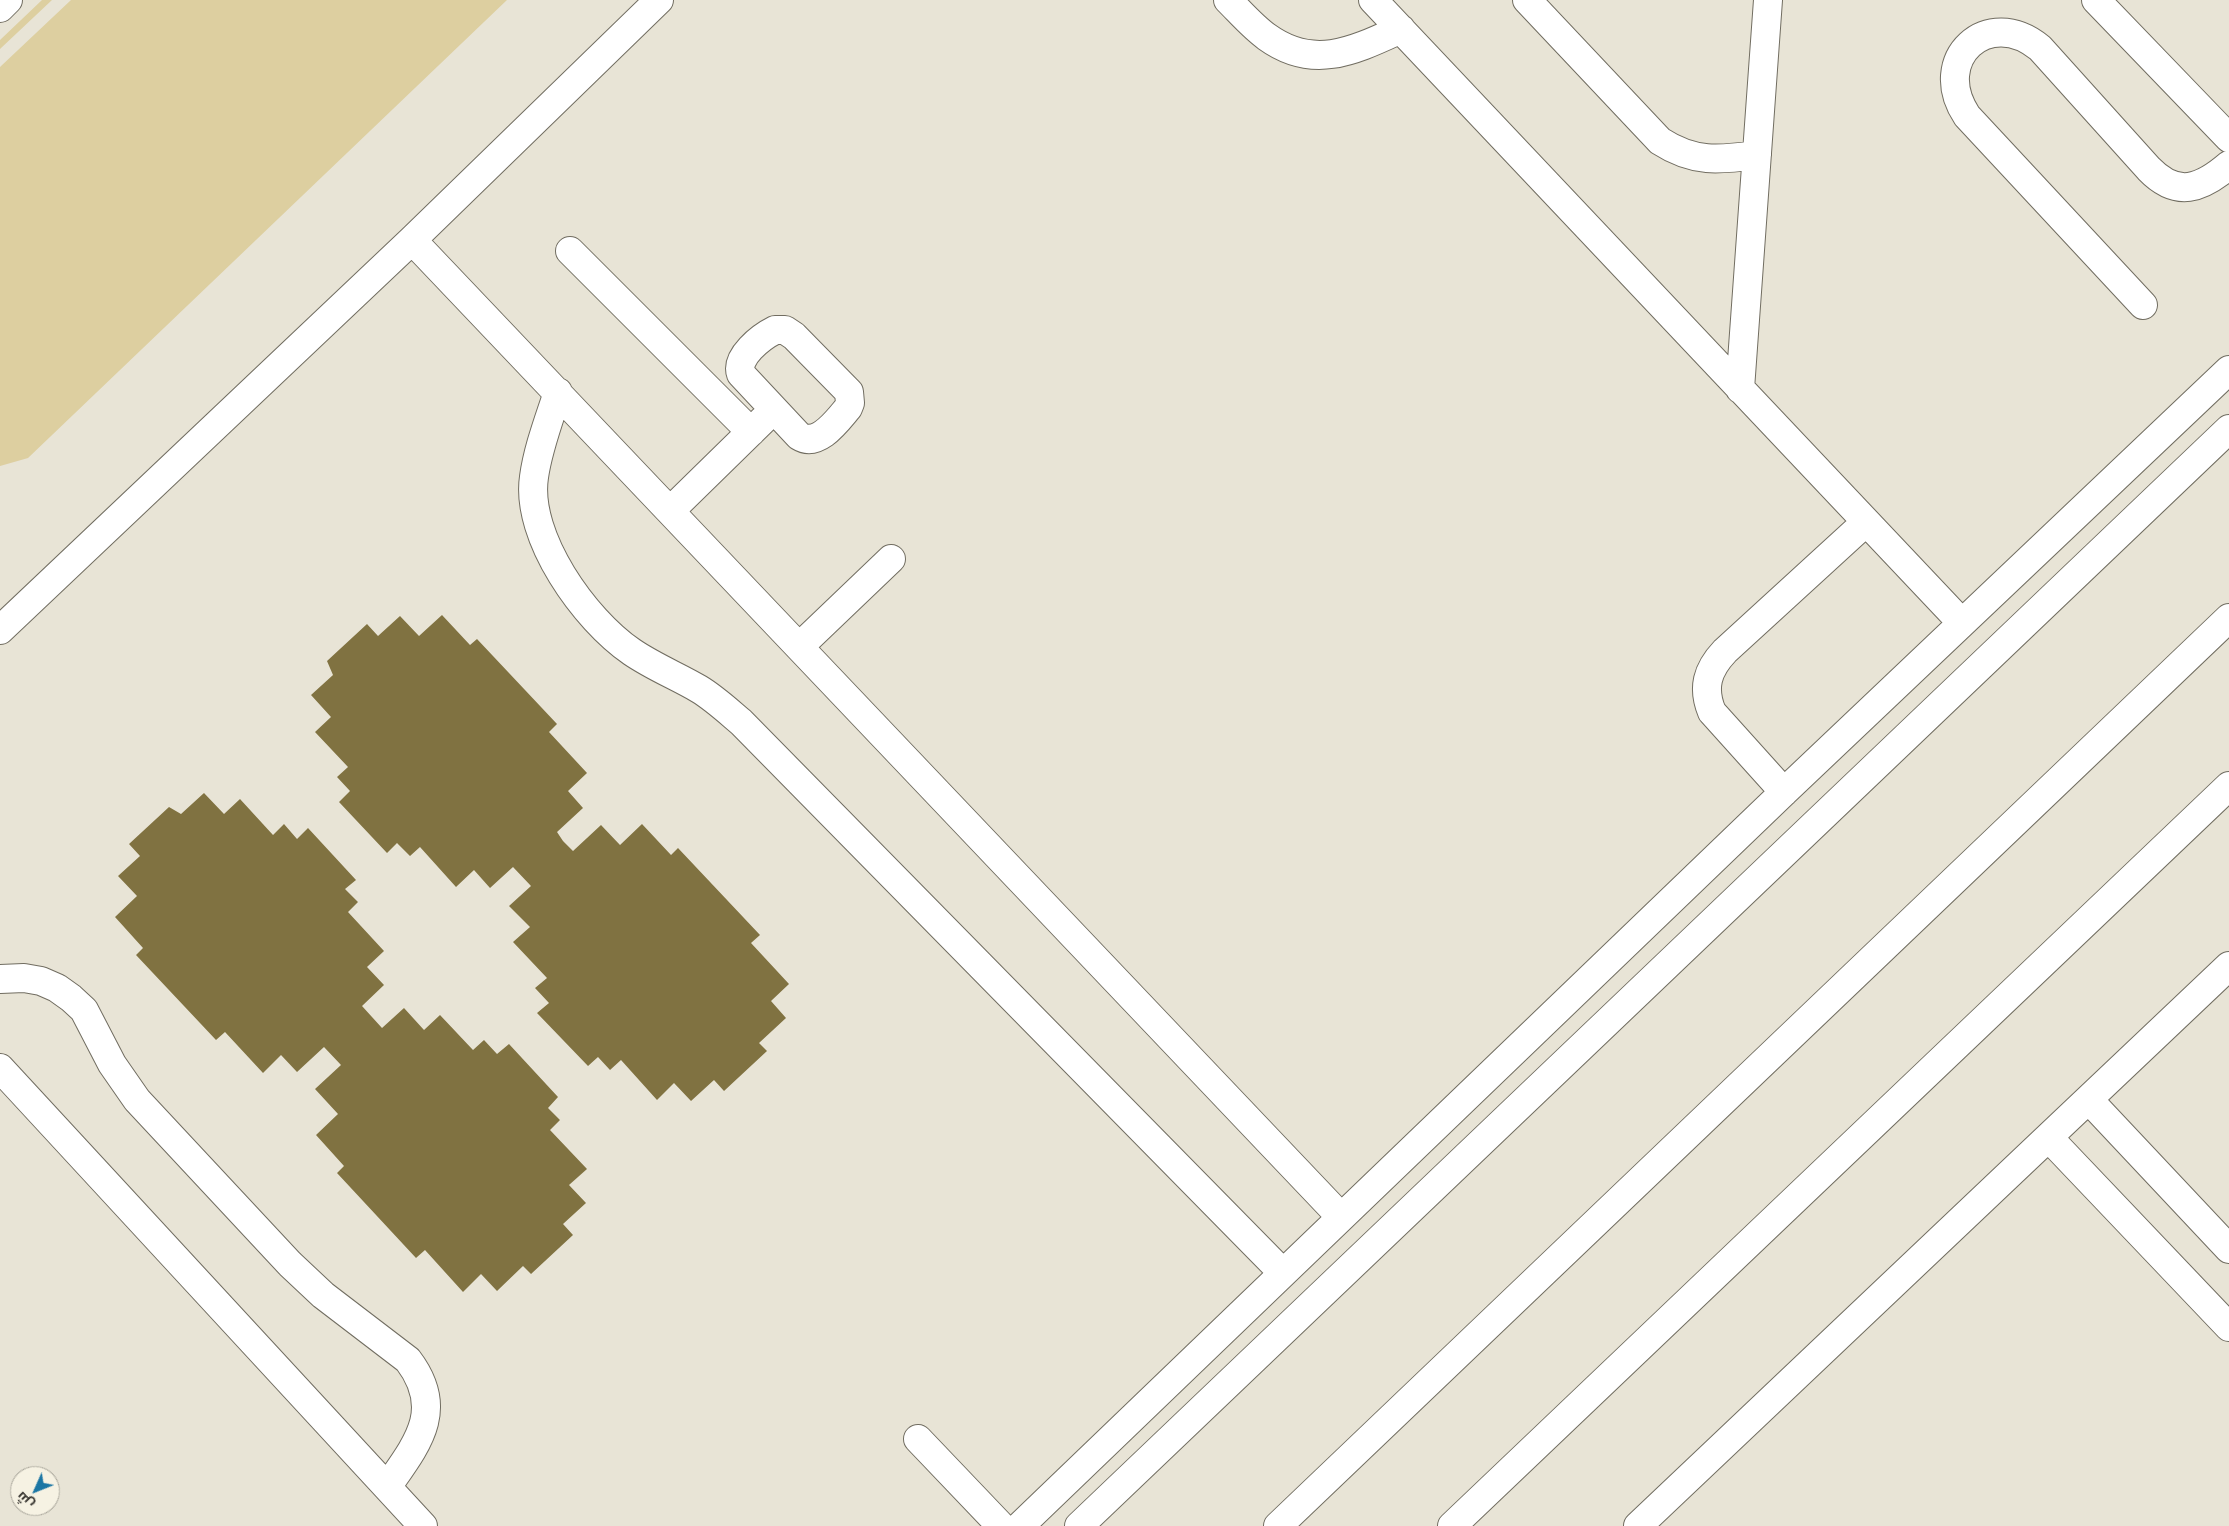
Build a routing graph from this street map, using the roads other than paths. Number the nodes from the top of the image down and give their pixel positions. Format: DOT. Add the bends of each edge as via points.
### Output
graph roads {
  1 [pos="8,0"];
  2 [pos="659,0"];
  3 [pos="1228,0"];
  4 [pos="1373,0"];
  5 [pos="1527,0"];
  6 [pos="1768,0"];
  7 [pos="2096,0"];
  8 [pos="0,8"];
  9 [pos="1400,29"];
  10 [pos="2229,138"];
  11 [pos="1757,155"];
  12 [pos="2229,165"];
  13 [pos="412,240"];
  14 [pos="570,251"];
  15 [pos="2143,305"];
  16 [pos="2229,370"];
  17 [pos="1740,389"];
  18 [pos="558,392"];
  19 [pos="774,410"];
  20 [pos="2229,429"];
  21 [pos="751,432"];
  22 [pos="670,511"];
  23 [pos="1866,522"];
  24 [pos="891,559"];
  25 [pos="2229,618"];
  26 [pos="1962,623"];
  27 [pos="0,630"];
  28 [pos="799,647"];
  29 [pos="2229,786"];
  30 [pos="1784,792"];
  31 [pos="2229,966"];
  32 [pos="0,979"];
  33 [pos="0,1068"];
  34 [pos="2089,1100"];
  35 [pos="2049,1138"];
  36 [pos="1341,1217"];
  37 [pos="2229,1249"];
  38 [pos="1282,1274"];
  39 [pos="2229,1327"];
  40 [pos="918,1439"];
  41 [pos="387,1487"];
  42 [pos="423,1526"];
  43 [pos="1001,1526"];
  44 [pos="1020,1526"];
  45 [pos="1079,1526"];
  46 [pos="1278,1526"];
  47 [pos="1452,1526"];
  48 [pos="1638,1526"];
  1 -- 8 [label="street"];
  2 -- 13 [label="street"];
  3 -- 9 [label="street" via="1266,37 1281,46 1314,55 1347,52"];
  4 -- 9 [label="street"];
  5 -- 11 [label="street" via="1660,141 1691,156 1708,159"];
  6 -- 11 [label="street"];
  7 -- 10 [label="street"];
  9 -- 17 [label="street"];
  11 -- 17 [label="street"];
  12 -- 15 [label="street" via="2194,187 2169,184 2154,173 2028,38 1998,32 1984,36 1962,54 1953,78 1954,92 1966,116"];
  13 -- 18 [label="street"];
  13 -- 27 [label="street"];
  14 -- 21 [label="street"];
  16 -- 26 [label="street"];
  17 -- 23 [label="street"];
  18 -- 22 [label="street"];
  18 -- 38 [label="street" via="538,456 533,500 545,544 589,613 630,651 701,690 741,722"];
  19 -- 21 [label="street"];
  20 -- 45 [label="street"];
  21 -- 22 [label="street"];
  22 -- 28 [label="street"];
  23 -- 26 [label="street"];
  23 -- 30 [label="street" via="1725,651 1708,673 1707,700 1712,712"];
  24 -- 28 [label="street"];
  25 -- 46 [label="street"];
  26 -- 30 [label="street"];
  28 -- 36 [label="street"];
  29 -- 47 [label="street"];
  30 -- 36 [label="street"];
  31 -- 34 [label="street"];
  32 -- 41 [label="street" via="24,978 41,982 72,998 84,1010 112,1064 137,1100 290,1264 359,1324 396,1349 412,1366 424,1387 426,1418 422,1434"];
  33 -- 41 [label="street"];
  34 -- 35 [label="street"];
  34 -- 37 [label="street"];
  35 -- 39 [label="street"];
  35 -- 48 [label="street"];
  36 -- 38 [label="street"];
  38 -- 44 [label="street"];
  40 -- 43 [label="street"];
  41 -- 42 [label="street"];
}
